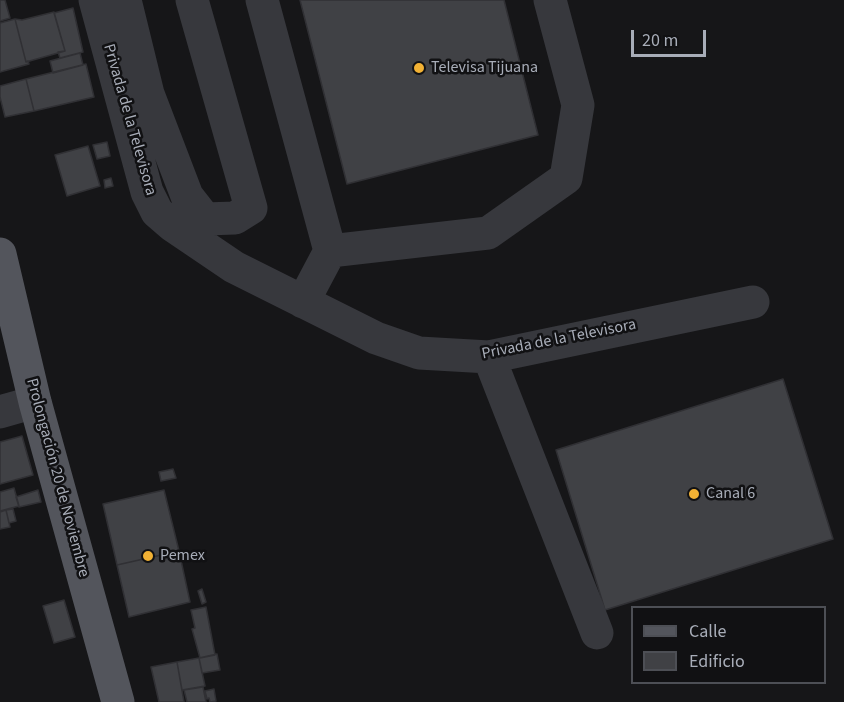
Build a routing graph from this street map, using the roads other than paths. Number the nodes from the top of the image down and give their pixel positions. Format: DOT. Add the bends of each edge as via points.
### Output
graph roads {
  1 [pos="95,0"];
  2 [pos="125,0"];
  3 [pos="192,0"];
  4 [pos="262,0"];
  5 [pos="550,0"];
  6 [pos="330,251"];
  7 [pos="0,254"];
  8 [pos="303,302"];
  9 [pos="753,302"];
  10 [pos="489,357"];
  11 [pos="36,402"];
  12 [pos="0,412"];
  13 [pos="597,633"];
  14 [pos="118,702"];
  1 -- 8 [label="street, Privada de la Televisora" via="147,192 157,212 234,267"];
  2 -- 3 [label="street" via="148,94 187,196 205,219 235,218 251,208"];
  4 -- 6 [label="street"];
  5 -- 6 [label="street" via="578,105 566,178 488,233"];
  6 -- 8 [label="street"];
  7 -- 11 [label="main road, Prolongación 20 de Noviembre"];
  8 -- 10 [label="street, Privada de la Televisora" via="376,338 419,353"];
  9 -- 10 [label="street, Privada de la Televisora"];
  10 -- 13 [label="street"];
  11 -- 12 [label="street"];
  11 -- 14 [label="main road, Prolongación 20 de Noviembre"];
}
